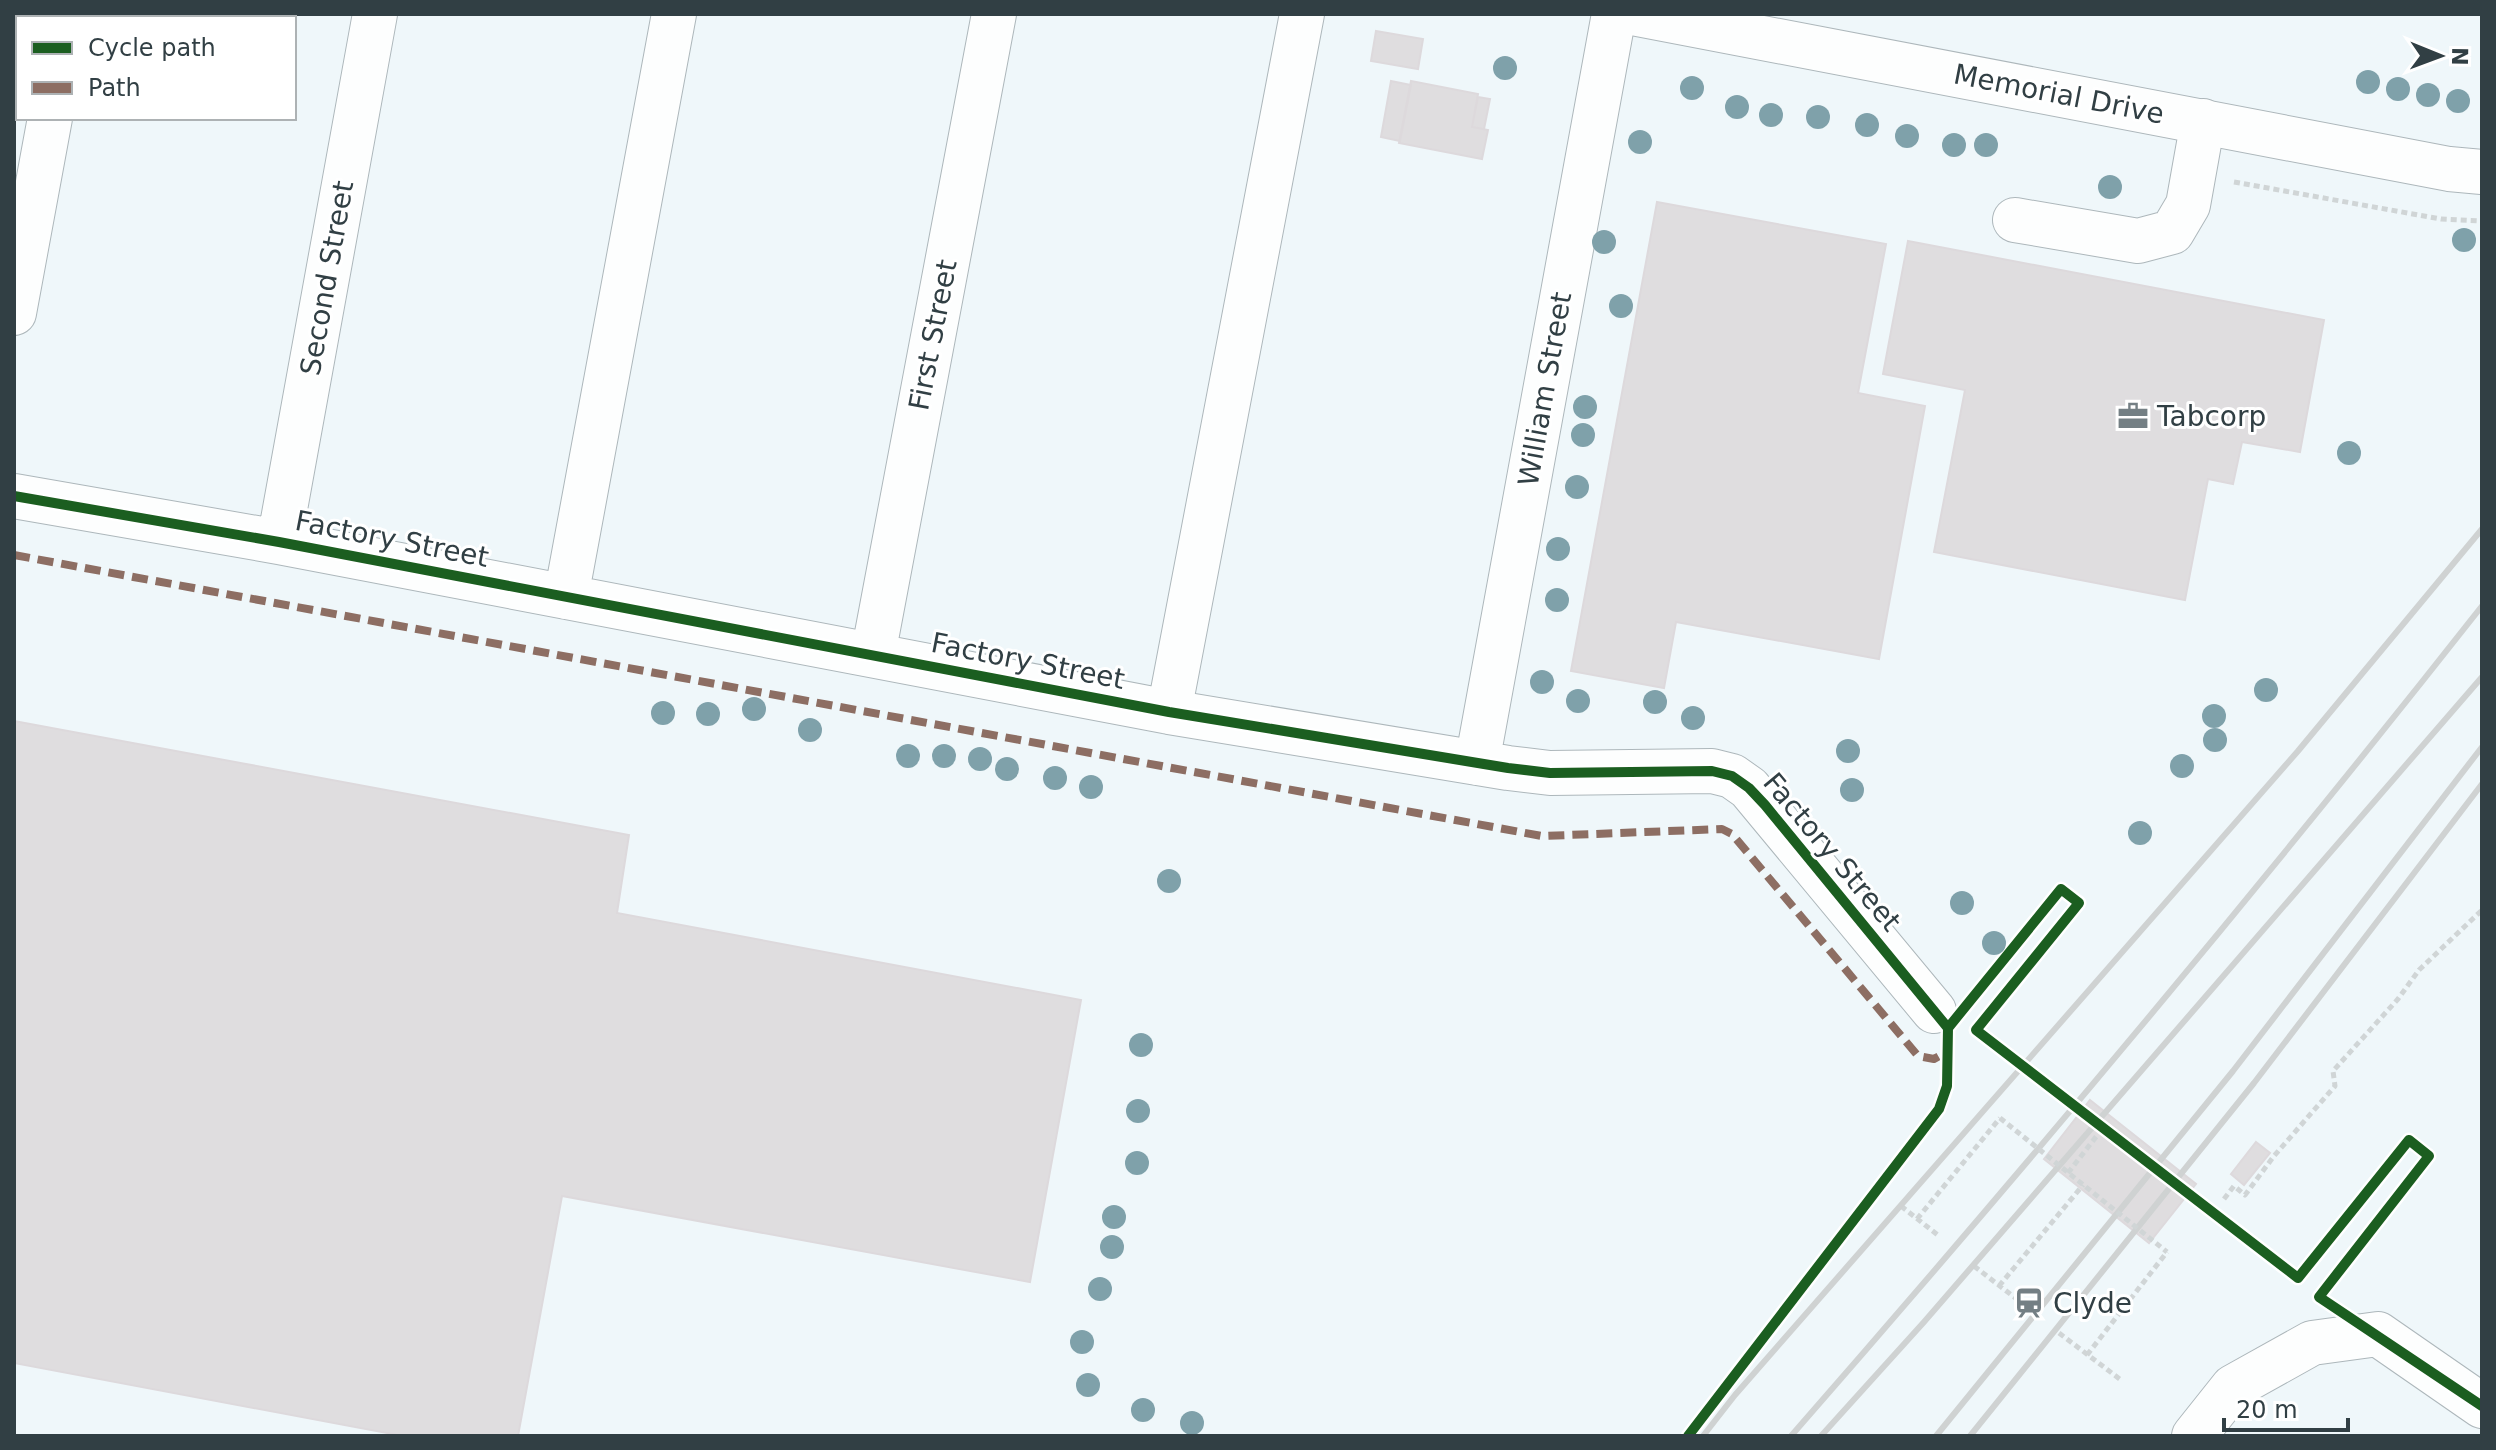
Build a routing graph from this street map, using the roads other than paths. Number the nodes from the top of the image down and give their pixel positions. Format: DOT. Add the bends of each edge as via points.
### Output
graph roads {
  1 [pos="375,14"];
  2 [pos="674,14"];
  3 [pos="994,14"];
  4 [pos="1302,14"];
  5 [pos="1614,14"];
  6 [pos="1637,14"];
  7 [pos="50,120"];
  8 [pos="2203,121"];
  9 [pos="2482,172"];
  10 [pos="2015,220"];
  11 [pos="14,313"];
  12 [pos="14,496"];
  13 [pos="279,542"];
  14 [pos="566,597"];
  15 [pos="873,655"];
  16 [pos="1169,712"];
  17 [pos="1477,763"];
  18 [pos="1951,1007"];
  19 [pos="2482,1406"];
  20 [pos="2194,1436"];
  1 -- 13 [label="street, Second Street"];
  2 -- 14 [label="street"];
  3 -- 15 [label="street, First Street"];
  4 -- 16 [label="street"];
  5 -- 17 [label="street, William Street"];
  6 -- 8 [label="street, Memorial Drive"];
  7 -- 11 [label="street"];
  8 -- 9 [label="street, Memorial Drive"];
  8 -- 10 [label="street" via="2188,205 2172,232 2138,241"];
  12 -- 13 [label="street, Factory Street"];
  13 -- 14 [label="street, Factory Street"];
  14 -- 15 [label="street, Factory Street"];
  15 -- 16 [label="street, Factory Street"];
  16 -- 17 [label="street, Factory Street"];
  17 -- 18 [label="street, Factory Street" via="1550,773 1693,769 1732,776 1749,788"];
  19 -- 20 [label="street" via="2378,1334 2312,1343 2233,1387"];
}
